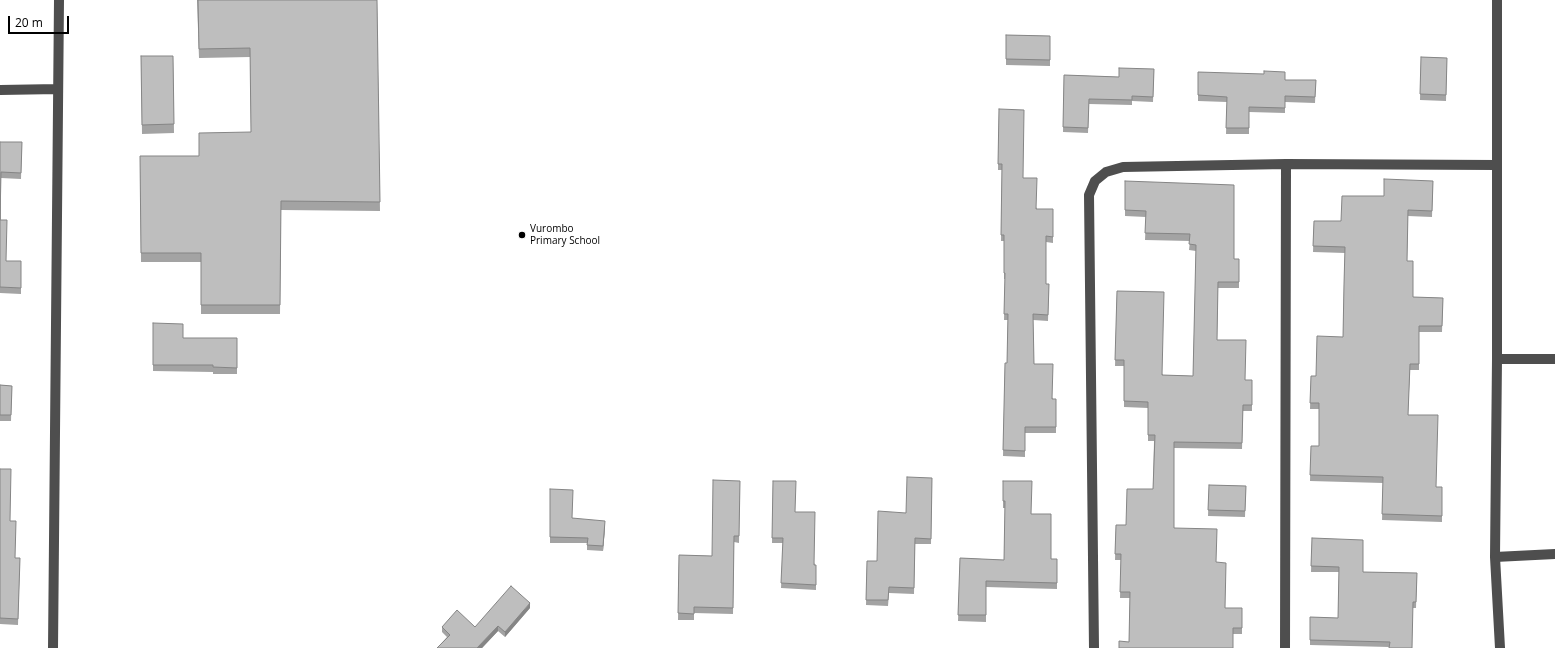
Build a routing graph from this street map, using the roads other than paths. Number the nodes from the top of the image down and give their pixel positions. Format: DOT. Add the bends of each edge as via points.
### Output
graph roads {
  1 [pos="59,0"];
  2 [pos="1497,0"];
  3 [pos="58,89"];
  4 [pos="0,90"];
  5 [pos="1286,164"];
  6 [pos="1497,165"];
  7 [pos="1497,359"];
  8 [pos="1555,359"];
  9 [pos="1555,554"];
  10 [pos="1495,557"];
  11 [pos="53,648"];
  12 [pos="1094,648"];
  13 [pos="1285,648"];
  14 [pos="1500,648"];
  1 -- 3 [label="street"];
  2 -- 6 [label="street"];
  3 -- 4 [label="street"];
  3 -- 11 [label="street"];
  5 -- 6 [label="street"];
  5 -- 12 [label="street" via="1123,167 1106,172 1095,181 1089,195"];
  5 -- 13 [label="street"];
  6 -- 7 [label="street"];
  7 -- 8 [label="street"];
  7 -- 10 [label="street"];
  9 -- 10 [label="street"];
  10 -- 14 [label="street"];
}
